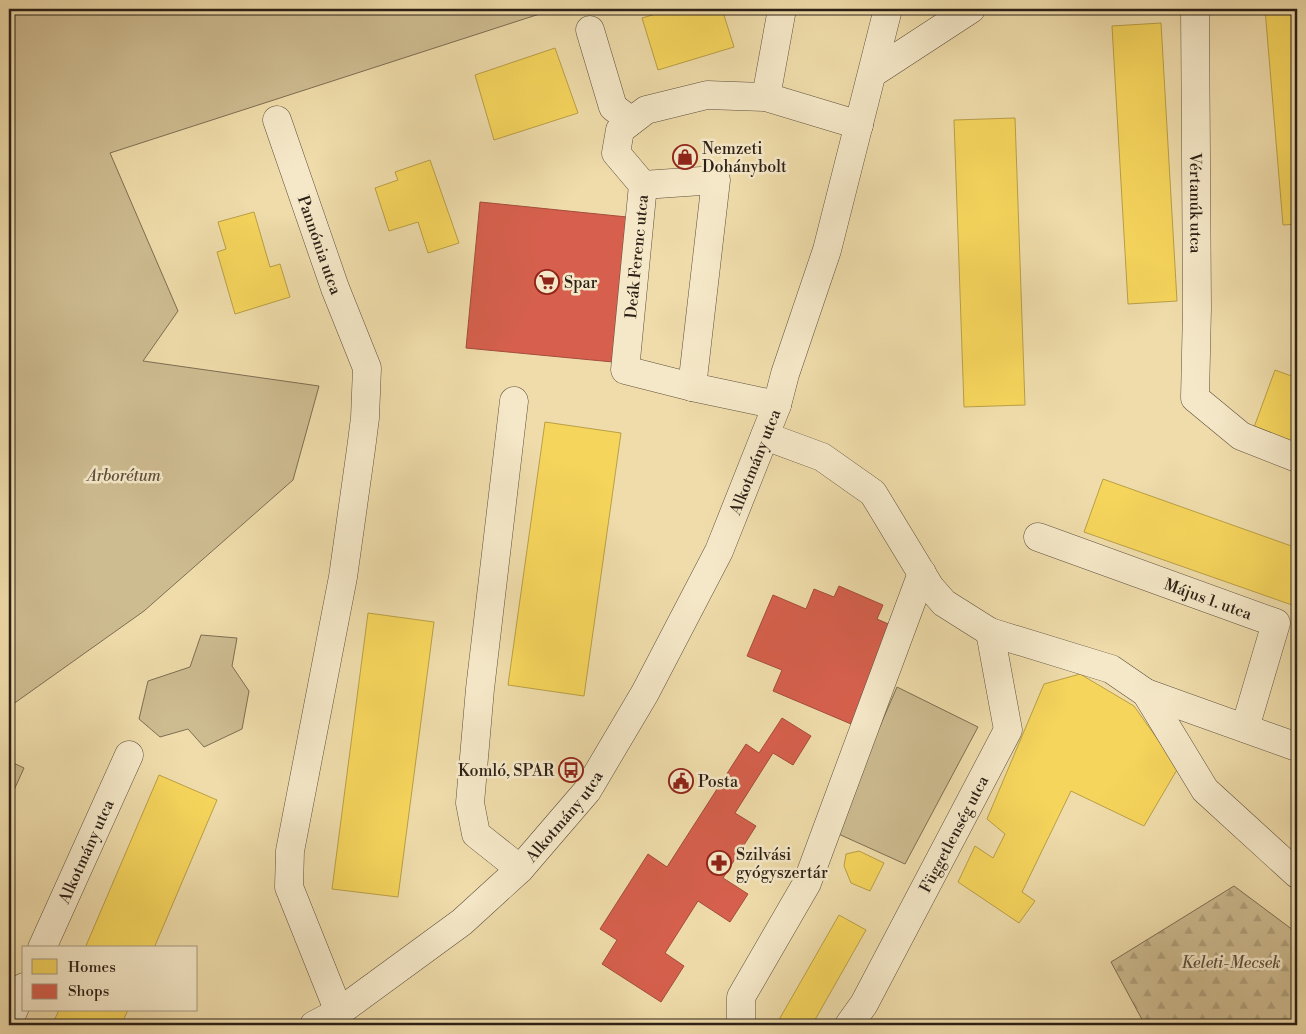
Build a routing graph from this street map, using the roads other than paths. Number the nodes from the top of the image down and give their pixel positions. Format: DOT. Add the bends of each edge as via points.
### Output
graph roads {
  1 [pos="782,9"];
  2 [pos="888,9"];
  3 [pos="971,9"];
  4 [pos="1195,9"];
  5 [pos="590,30"];
  6 [pos="873,73"];
  7 [pos="766,97"];
  8 [pos="277,120"];
  9 [pos="631,121"];
  10 [pos="859,125"];
  11 [pos="644,185"];
  12 [pos="692,386"];
  13 [pos="514,401"];
  14 [pos="777,405"];
  15 [pos="765,436"];
  16 [pos="1297,458"];
  17 [pos="1038,537"];
  18 [pos="922,573"];
  19 [pos="990,632"];
  20 [pos="1146,693"];
  21 [pos="1246,728"];
  22 [pos="1297,747"];
  23 [pos="129,755"];
  24 [pos="520,869"];
  25 [pos="1297,874"];
  26 [pos="43,946"];
  27 [pos="22,991"];
  28 [pos="339,1012"];
  29 [pos="10,1025"];
  30 [pos="314,1025"];
  31 [pos="741,1025"];
  32 [pos="849,1025"];
  1 -- 7 [label="street"];
  2 -- 6 [label="street, Alkotmány utca"];
  3 -- 6 [label="street"];
  4 -- 16 [label="street, Vértanúk utca" via="1195,398 1241,436"];
  5 -- 9 [label="street" via="613,107"];
  6 -- 10 [label="street, Alkotmány utca"];
  7 -- 9 [label="street, Deák Ferenc utca" via="707,95 646,110"];
  7 -- 10 [label="street, Deák Ferenc utca"];
  8 -- 28 [label="street, Pannónia utca" via="335,288 367,368 362,448 343,577 290,851 289,887"];
  9 -- 11 [label="street, Deák Ferenc utca" via="620,130 616,153"];
  10 -- 14 [label="street, Alkotmány utca" via="827,250"];
  11 -- 12 [label="street, Deák Ferenc utca" via="625,370"];
  11 -- 12 [label="street" via="716,180"];
  12 -- 14 [label="street, Deák Ferenc utca"];
  13 -- 24 [label="street, Alkotmány utca" via="470,803 476,834"];
  14 -- 15 [label="street, Alkotmány utca"];
  15 -- 18 [label="street" via="822,457 873,493"];
  15 -- 24 [label="street, Alkotmány utca" via="719,551 645,693 587,792"];
  17 -- 21 [label="street, Május 1. utca" via="1276,623"];
  18 -- 19 [label="street" via="944,603"];
  18 -- 31 [label="street" via="807,883 741,997"];
  19 -- 20 [label="street" via="1111,669"];
  19 -- 32 [label="street, Függetlenség utca" via="1008,730 864,1004"];
  20 -- 21 [label="street"];
  20 -- 25 [label="street" via="1205,790"];
  21 -- 22 [label="street"];
  23 -- 26 [label="street, Alkotmány utca"];
  24 -- 28 [label="street, Alkotmány utca" via="462,922"];
  27 -- 29 [label="street"];
  28 -- 30 [label="street, Alkotmány utca"];
}
